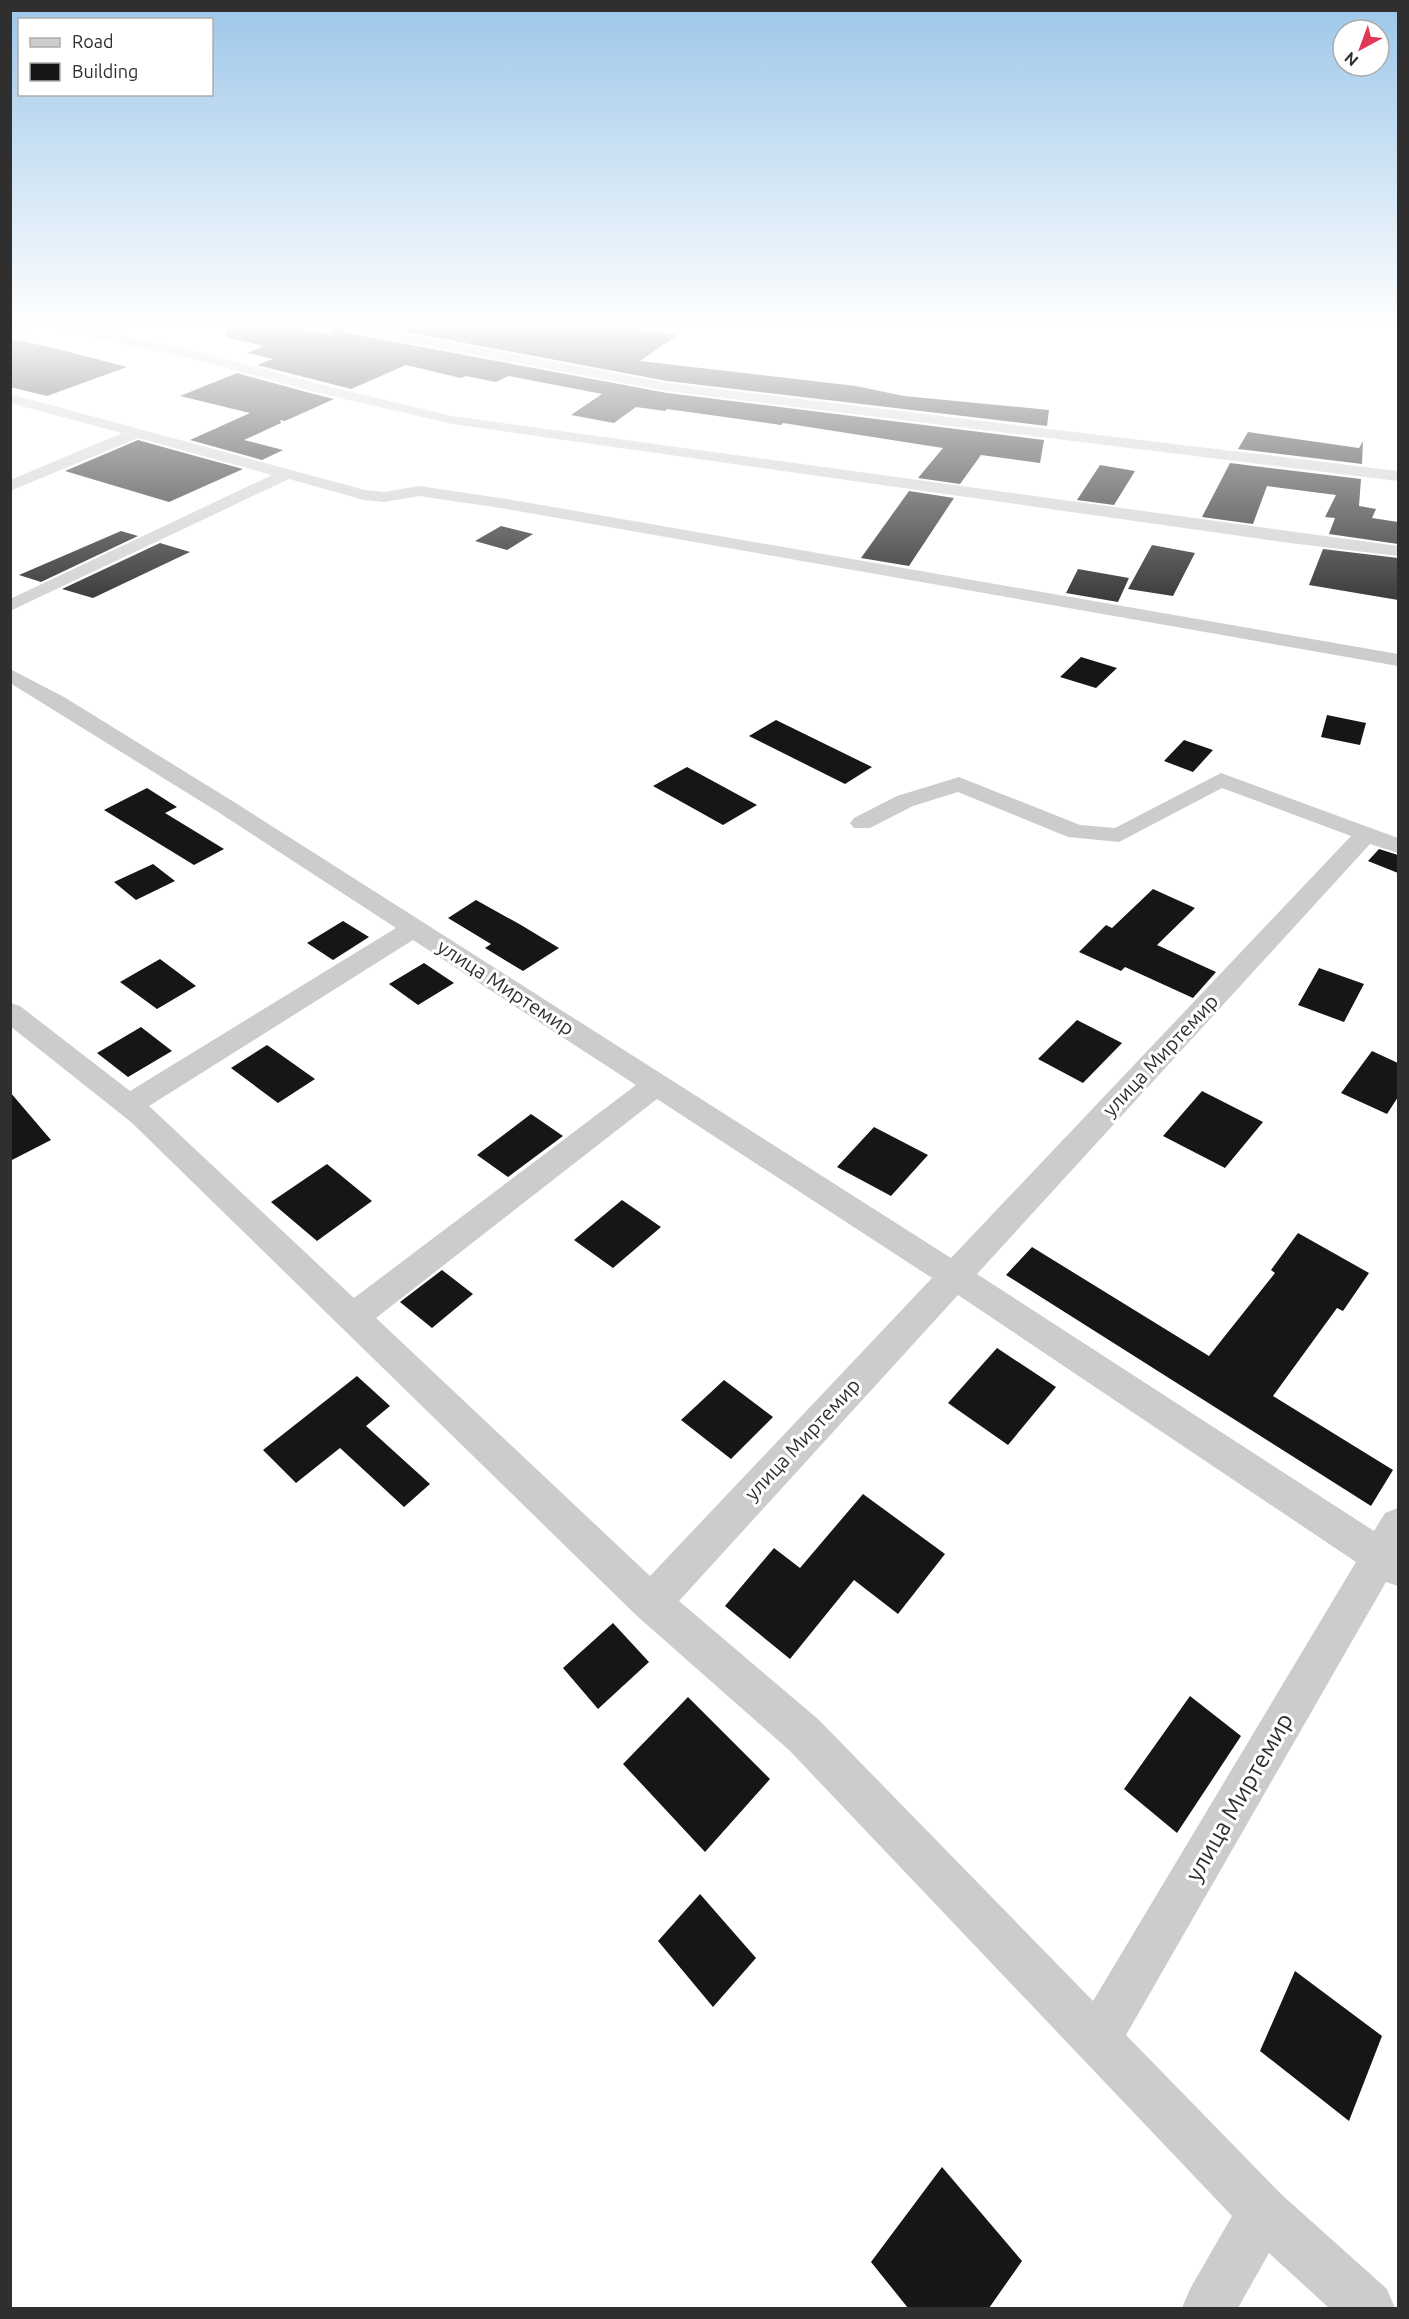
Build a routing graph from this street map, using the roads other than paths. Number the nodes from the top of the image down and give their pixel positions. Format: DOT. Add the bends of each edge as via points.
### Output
graph roads {
  1 [pos="130,435"];
  2 [pos="149,435"];
  3 [pos="566,435"];
  4 [pos="1063,435"];
  5 [pos="287,474"];
  6 [pos="1398,476"];
  7 [pos="10,486"];
  8 [pos="1398,551"];
  9 [pos="10,606"];
  10 [pos="1398,660"];
  11 [pos="10,675"];
  12 [pos="862,823"];
  13 [pos="1366,834"];
  14 [pos="1398,846"];
  15 [pos="414,928"];
  16 [pos="10,1012"];
  17 [pos="657,1084"];
  18 [pos="129,1105"];
  19 [pos="954,1276"];
  20 [pos="353,1317"];
  21 [pos="1393,1550"];
  22 [pos="651,1603"];
  23 [pos="1098,2038"];
  24 [pos="1263,2212"];
  25 [pos="1209,2308"];
  26 [pos="1368,2308"];
  1 -- 7 [label="street"];
  2 -- 5 [label="street"];
  3 -- 8 [label="street"];
  4 -- 6 [label="street"];
  5 -- 9 [label="street"];
  5 -- 10 [label="street" via="364,495 384,497 419,491 507,504"];
  11 -- 15 [label="street, улица Миртемир"];
  12 -- 13 [label="street" via="905,801 960,784 1076,832 1119,835 1221,780"];
  13 -- 14 [label="street"];
  13 -- 19 [label="street, улица Миртемир"];
  15 -- 17 [label="street, улица Миртемир"];
  15 -- 18 [label="street"];
  16 -- 18 [label="street"];
  17 -- 19 [label="street, улица Миртемир"];
  17 -- 20 [label="street"];
  18 -- 20 [label="street"];
  19 -- 21 [label="street, улица Миртемир"];
  19 -- 22 [label="street, улица Миртемир"];
  20 -- 22 [label="street"];
  21 -- 23 [label="street, улица Миртемир"];
  22 -- 23 [label="street" via="804,1735"];
  23 -- 24 [label="street"];
  24 -- 25 [label="street"];
  24 -- 26 [label="street"];
}
